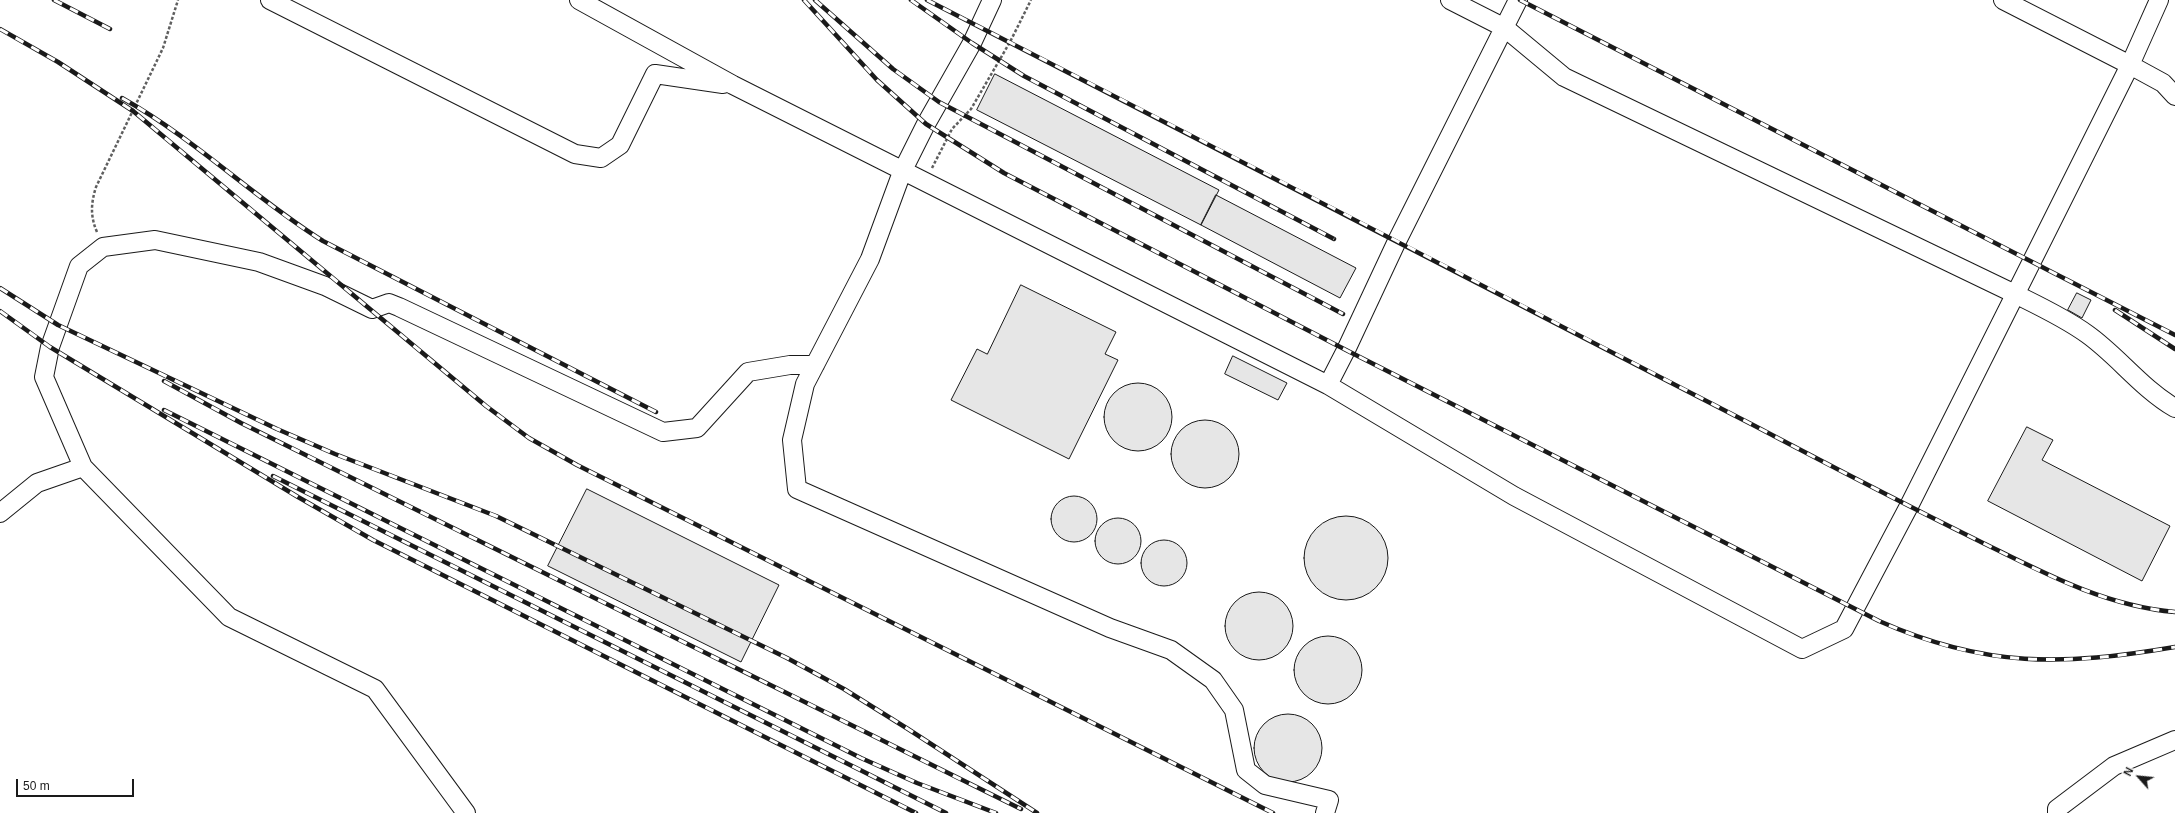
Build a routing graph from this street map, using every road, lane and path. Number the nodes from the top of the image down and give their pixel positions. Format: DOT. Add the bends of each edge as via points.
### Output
graph roads {
  1 [pos="178,0"];
  2 [pos="270,0"];
  3 [pos="579,0"];
  4 [pos="992,0"];
  5 [pos="1031,0"];
  6 [pos="1450,0"];
  7 [pos="1518,0"];
  8 [pos="2002,0"];
  9 [pos="2159,0"];
  10 [pos="1505,28"];
  11 [pos="2130,65"];
  12 [pos="733,85"];
  13 [pos="2175,96"];
  14 [pos="902,172"];
  15 [pos="925,183"];
  16 [pos="103,248"];
  17 [pos="2015,294"];
  18 [pos="815,365"];
  19 [pos="1328,385"];
  20 [pos="2175,408"];
  21 [pos="83,467"];
  22 [pos="0,513"];
  23 [pos="2175,740"];
  24 [pos="466,813"];
  25 [pos="1325,813"];
  26 [pos="2057,813"];
  1 -- 16 [label="path" via="163,48 96,186 92,214"];
  2 -- 12 [label="lane" via="575,154 601,158 620,145 655,74"];
  3 -- 12 [label="lane"];
  4 -- 14 [label="lane" via="972,43"];
  5 -- 15 [label="path" via="1010,42 970,109 952,130"];
  6 -- 10 [label="lane"];
  7 -- 10 [label="lane"];
  8 -- 11 [label="lane"];
  9 -- 11 [label="lane"];
  10 -- 17 [label="lane" via="1564,78"];
  10 -- 19 [label="lane" via="1397,241"];
  11 -- 13 [label="lane" via="2163,83"];
  11 -- 17 [label="lane"];
  12 -- 14 [label="lane"];
  14 -- 15 [label="lane"];
  14 -- 18 [label="lane" via="870,258"];
  15 -- 19 [label="lane"];
  16 -- 18 [label="lane" via="155,240 259,262 325,286 372,309 389,303 663,432 697,428 748,372 790,365"];
  16 -- 21 [label="lane" via="79,266 50,347 44,377"];
  17 -- 19 [label="lane" via="1844,629 1802,649 1514,496"];
  17 -- 20 [label="lane" via="2088,334 2135,379 2160,400"];
  18 -- 25 [label="lane" via="805,384 792,440 797,489 1110,628 1171,650 1213,680 1234,710 1246,770 1265,785 1329,800"];
  21 -- 22 [label="lane" via="37,483"];
  21 -- 24 [label="lane" via="229,617 375,689"];
  23 -- 26 [label="lane" via="2114,766 2057,809"];
}
